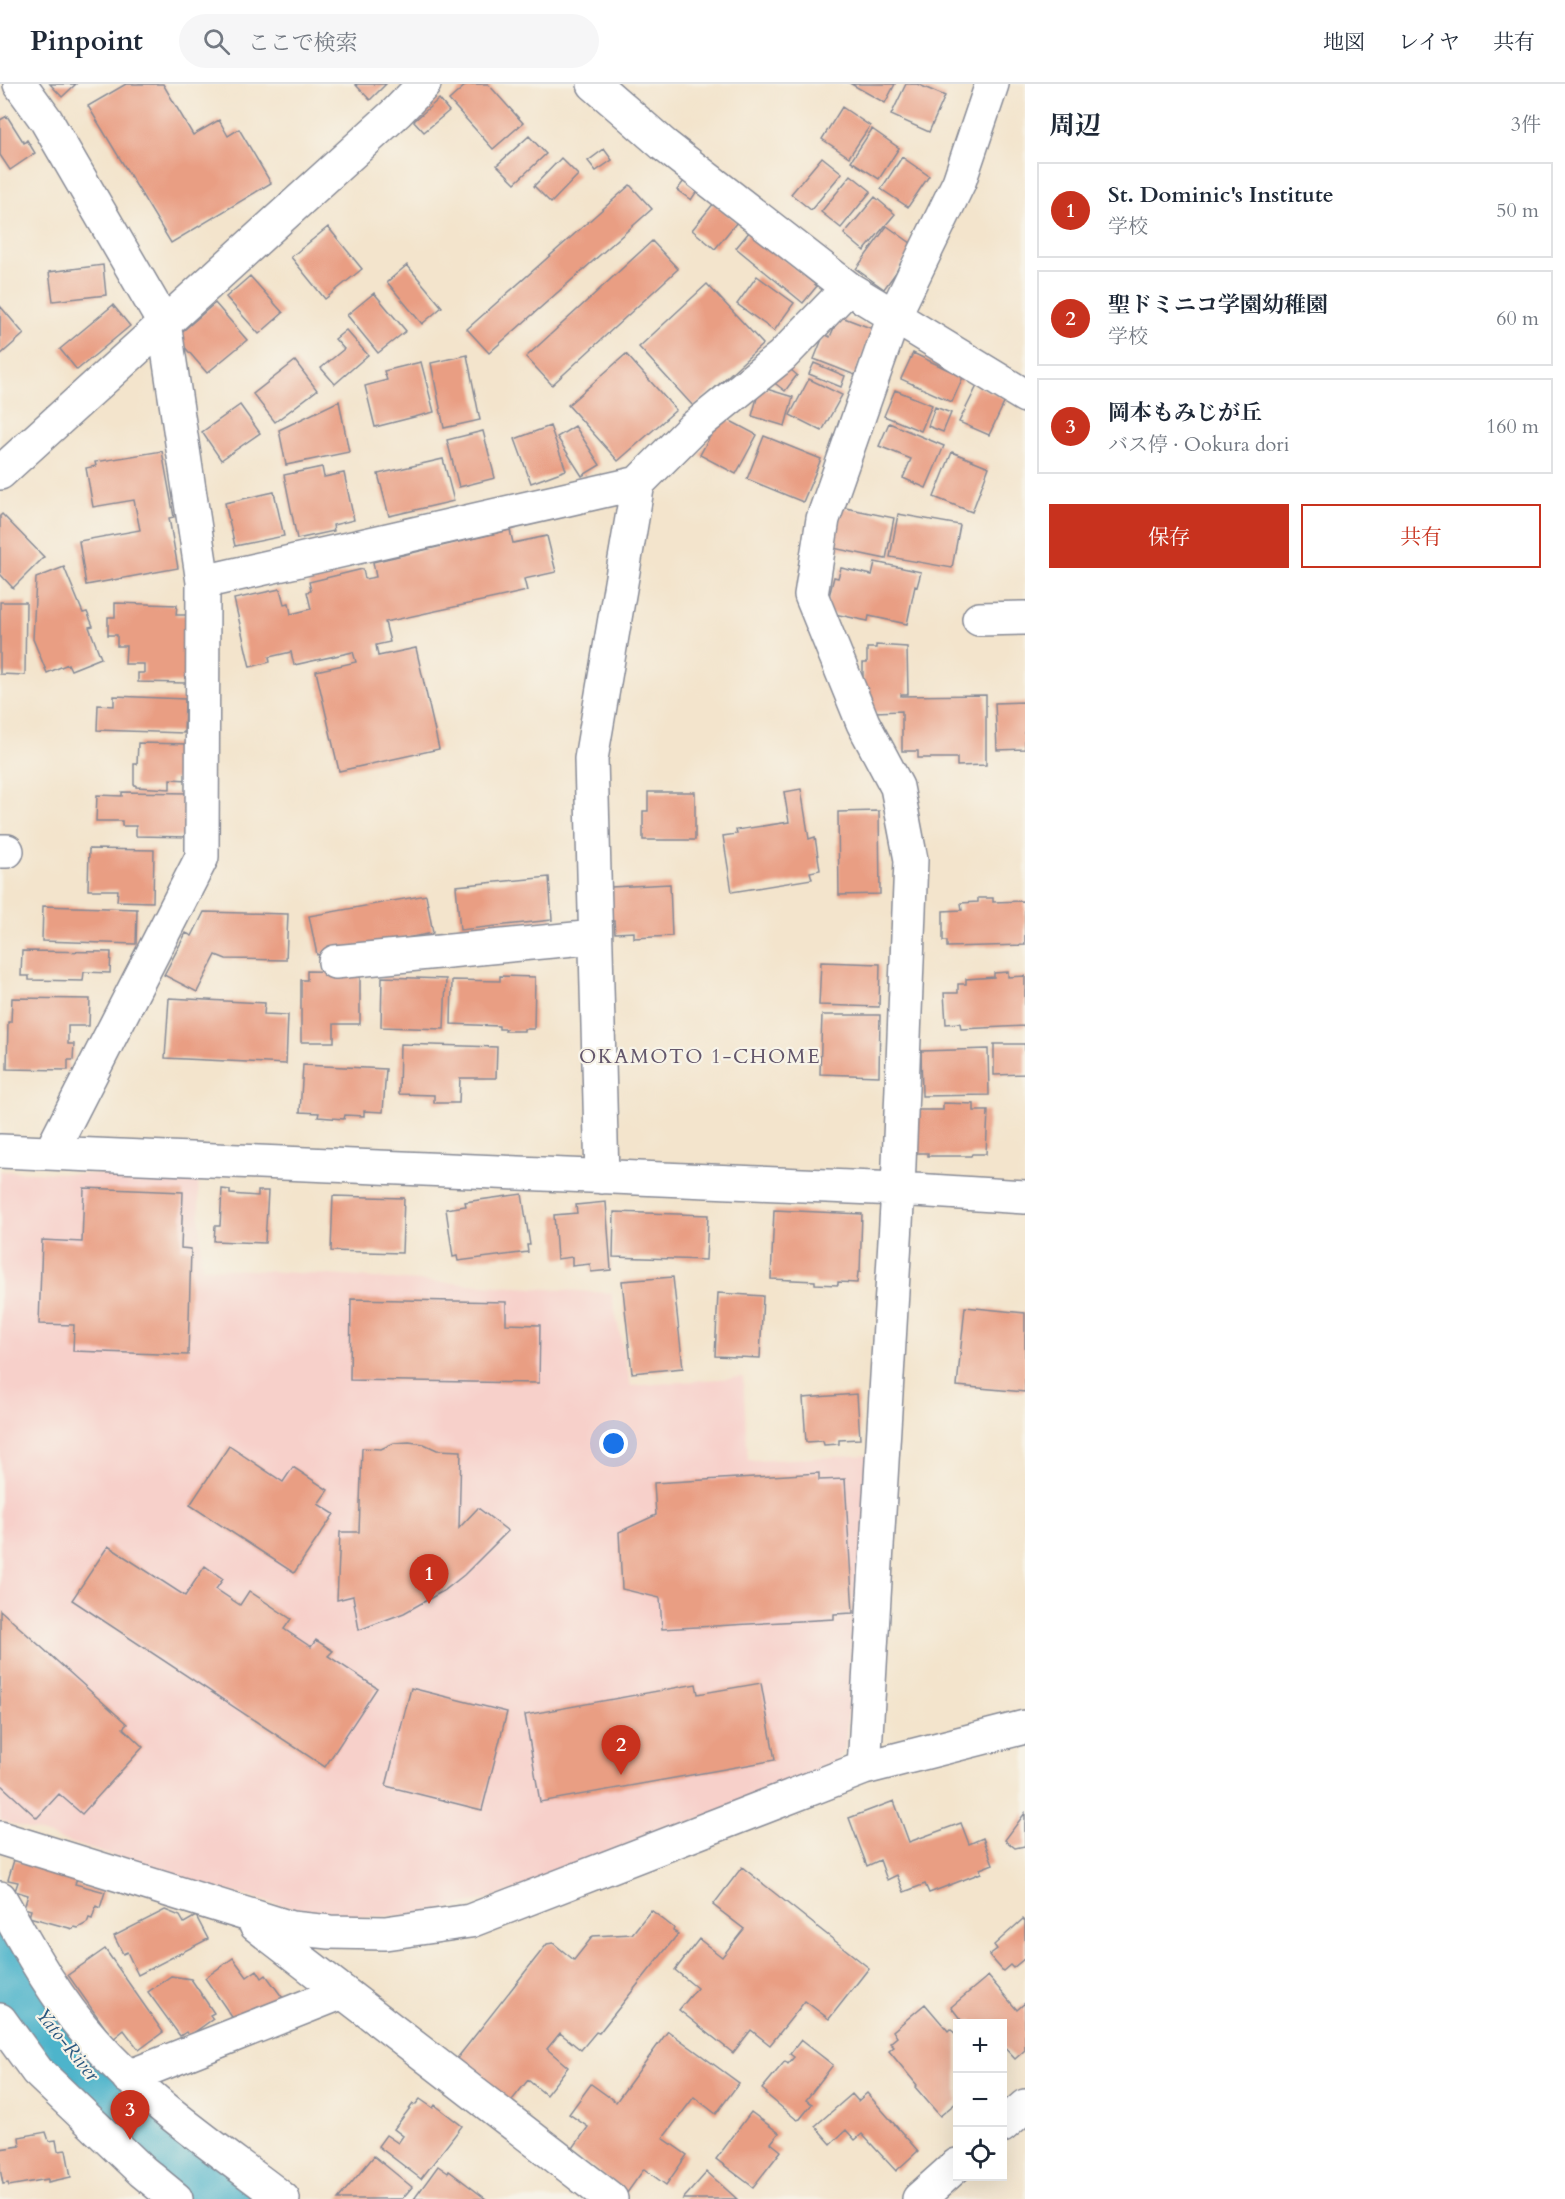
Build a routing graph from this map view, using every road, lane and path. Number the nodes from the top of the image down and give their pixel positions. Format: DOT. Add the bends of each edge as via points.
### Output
graph roads {
  1 [pos="20,84"];
  2 [pos="424,84"];
  3 [pos="594,84"];
  4 [pos="992,84"];
  5 [pos="848,288"];
  6 [pos="894,316"];
  7 [pos="164,323"];
  8 [pos="1025,396"];
  9 [pos="0,473"];
  10 [pos="638,483"];
  11 [pos="203,582"];
  12 [pos="1025,618"];
  13 [pos="979,619"];
  14 [pos="595,937"];
  15 [pos="335,962"];
  16 [pos="0,1151"];
  17 [pos="51,1152"];
  18 [pos="602,1177"];
  19 [pos="898,1190"];
  20 [pos="1025,1197"];
  21 [pos="1025,1726"];
  22 [pos="864,1768"];
  23 [pos="0,1838"];
  24 [pos="0,1898"];
  25 [pos="240,1912"];
  26 [pos="343,1992"];
  27 [pos="0,2020"];
  28 [pos="128,2077"];
  29 [pos="1025,2106"];
  30 [pos="1007,2122"];
  31 [pos="953,2169"];
  32 [pos="176,2199"];
  33 [pos="283,2199"];
  34 [pos="611,2199"];
  35 [pos="919,2199"];
  1 -- 7 [label="street" via="46,120"];
  2 -- 7 [label="street"];
  3 -- 5 [label="street" via="664,145"];
  4 -- 6 [label="street" via="959,182"];
  5 -- 6 [label="street"];
  5 -- 10 [label="street" via="782,356 693,429"];
  6 -- 8 [label="street"];
  6 -- 19 [label="street" via="823,519 811,595 863,723 897,787 911,860"];
  7 -- 9 [label="street"];
  7 -- 11 [label="street"];
  10 -- 11 [label="street"];
  10 -- 14 [label="street" via="591,759"];
  11 -- 17 [label="street" via="202,857"];
  12 -- 13 [label="street"];
  14 -- 15 [label="street"];
  14 -- 18 [label="street"];
  16 -- 17 [label="street"];
  17 -- 18 [label="street"];
  18 -- 19 [label="street"];
  19 -- 20 [label="street"];
  19 -- 22 [label="street"];
  21 -- 22 [label="street"];
  22 -- 25 [label="street" via="470,1921 385,1933 330,1932 291,1928"];
  23 -- 25 [label="street"];
  24 -- 28 [label="street" via="51,1988 92,2040"];
  25 -- 26 [label="street"];
  26 -- 28 [label="street"];
  26 -- 34 [label="street"];
  27 -- 32 [label="street" via="37,2071"];
  28 -- 33 [label="street"];
  29 -- 30 [label="street"];
  31 -- 35 [label="street"];
}
